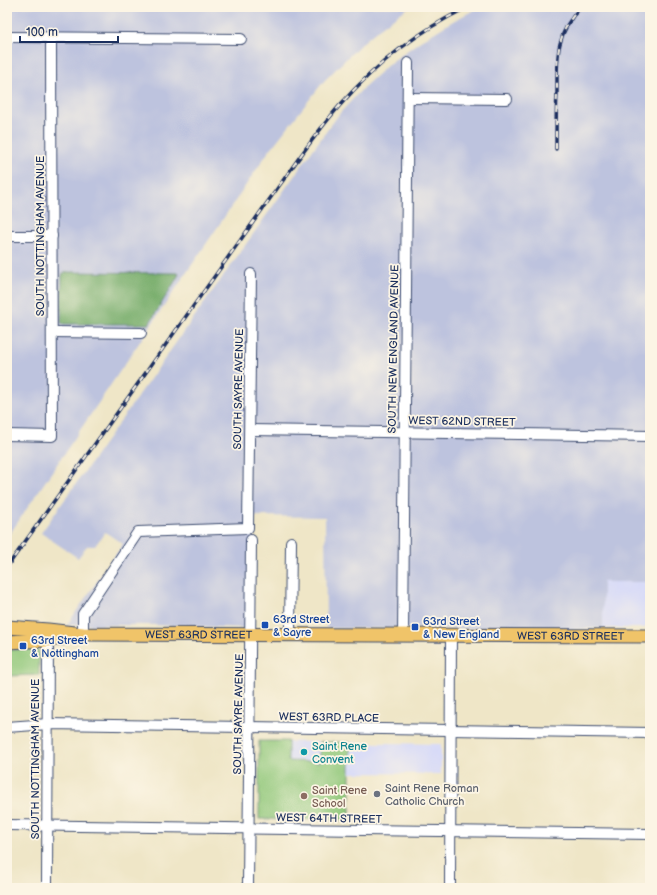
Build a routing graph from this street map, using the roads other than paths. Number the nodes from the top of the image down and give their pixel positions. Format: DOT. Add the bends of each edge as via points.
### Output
graph roads {
  1 [pos="7,37"];
  2 [pos="51,37"];
  3 [pos="240,39"];
  4 [pos="408,63"];
  5 [pos="408,98"];
  6 [pos="507,99"];
  7 [pos="7,236"];
  8 [pos="52,236"];
  9 [pos="251,274"];
  10 [pos="52,332"];
  11 [pos="141,333"];
  12 [pos="250,430"];
  13 [pos="405,432"];
  14 [pos="7,435"];
  15 [pos="650,436"];
  16 [pos="251,540"];
  17 [pos="291,542"];
  18 [pos="7,627"];
  19 [pos="83,634"];
  20 [pos="250,634"];
  21 [pos="290,634"];
  22 [pos="48,635"];
  23 [pos="403,635"];
  24 [pos="451,635"];
  25 [pos="650,636"];
  26 [pos="7,642"];
  27 [pos="48,724"];
  28 [pos="7,727"];
  29 [pos="250,728"];
  30 [pos="451,730"];
  31 [pos="650,733"];
  32 [pos="7,825"];
  33 [pos="47,826"];
  34 [pos="248,829"];
  35 [pos="450,832"];
  36 [pos="650,834"];
  37 [pos="47,888"];
  38 [pos="248,888"];
  39 [pos="450,888"];
  1 -- 2 [label="street"];
  2 -- 3 [label="street"];
  2 -- 8 [label="street, SOUTH NOTTINGHAM AVENUE"];
  4 -- 5 [label="street, SOUTH NEW ENGLAND AVENUE"];
  5 -- 6 [label="street"];
  5 -- 13 [label="street, SOUTH NEW ENGLAND AVENUE"];
  7 -- 8 [label="street"];
  8 -- 10 [label="street, SOUTH NOTTINGHAM AVENUE"];
  9 -- 12 [label="street, SOUTH SAYRE AVENUE"];
  10 -- 11 [label="street"];
  10 -- 14 [label="street, SOUTH NOTTINGHAM AVENUE" via="52,436"];
  12 -- 13 [label="street, WEST 62ND STREET"];
  12 -- 19 [label="street, SOUTH SAYRE AVENUE" via="248,528 138,532 83,614"];
  13 -- 15 [label="street, WEST 62ND STREET"];
  13 -- 23 [label="street, SOUTH NEW ENGLAND AVENUE"];
  16 -- 20 [label="street, SOUTH SAYRE AVENUE"];
  17 -- 21 [label="street"];
  18 -- 22 [label="main road, WEST 63RD STREET"];
  19 -- 20 [label="main road, WEST 63RD STREET"];
  19 -- 22 [label="main road, WEST 63RD STREET"];
  20 -- 21 [label="main road, WEST 63RD STREET"];
  20 -- 29 [label="street, SOUTH SAYRE AVENUE"];
  21 -- 23 [label="main road, WEST 63RD STREET"];
  22 -- 26 [label="main road, WEST 63RD STREET"];
  22 -- 27 [label="street, SOUTH NOTTINGHAM AVENUE"];
  23 -- 24 [label="main road, WEST 63RD STREET"];
  24 -- 25 [label="main road, WEST 63RD STREET"];
  24 -- 30 [label="street"];
  27 -- 28 [label="street, WEST 63RD PLACE"];
  27 -- 29 [label="street, WEST 63RD PLACE"];
  27 -- 33 [label="street, SOUTH NOTTINGHAM AVENUE"];
  29 -- 30 [label="street, WEST 63RD PLACE"];
  29 -- 34 [label="street, SOUTH SAYRE AVENUE"];
  30 -- 31 [label="street, WEST 63RD PLACE"];
  30 -- 35 [label="street"];
  32 -- 33 [label="street, WEST 64TH STREET"];
  33 -- 34 [label="street, WEST 64TH STREET"];
  33 -- 37 [label="street, SOUTH NOTTINGHAM AVENUE"];
  34 -- 35 [label="street, WEST 64TH STREET"];
  34 -- 38 [label="street, SOUTH SAYRE AVENUE"];
  35 -- 36 [label="street, WEST 64TH STREET"];
  35 -- 39 [label="street"];
}
